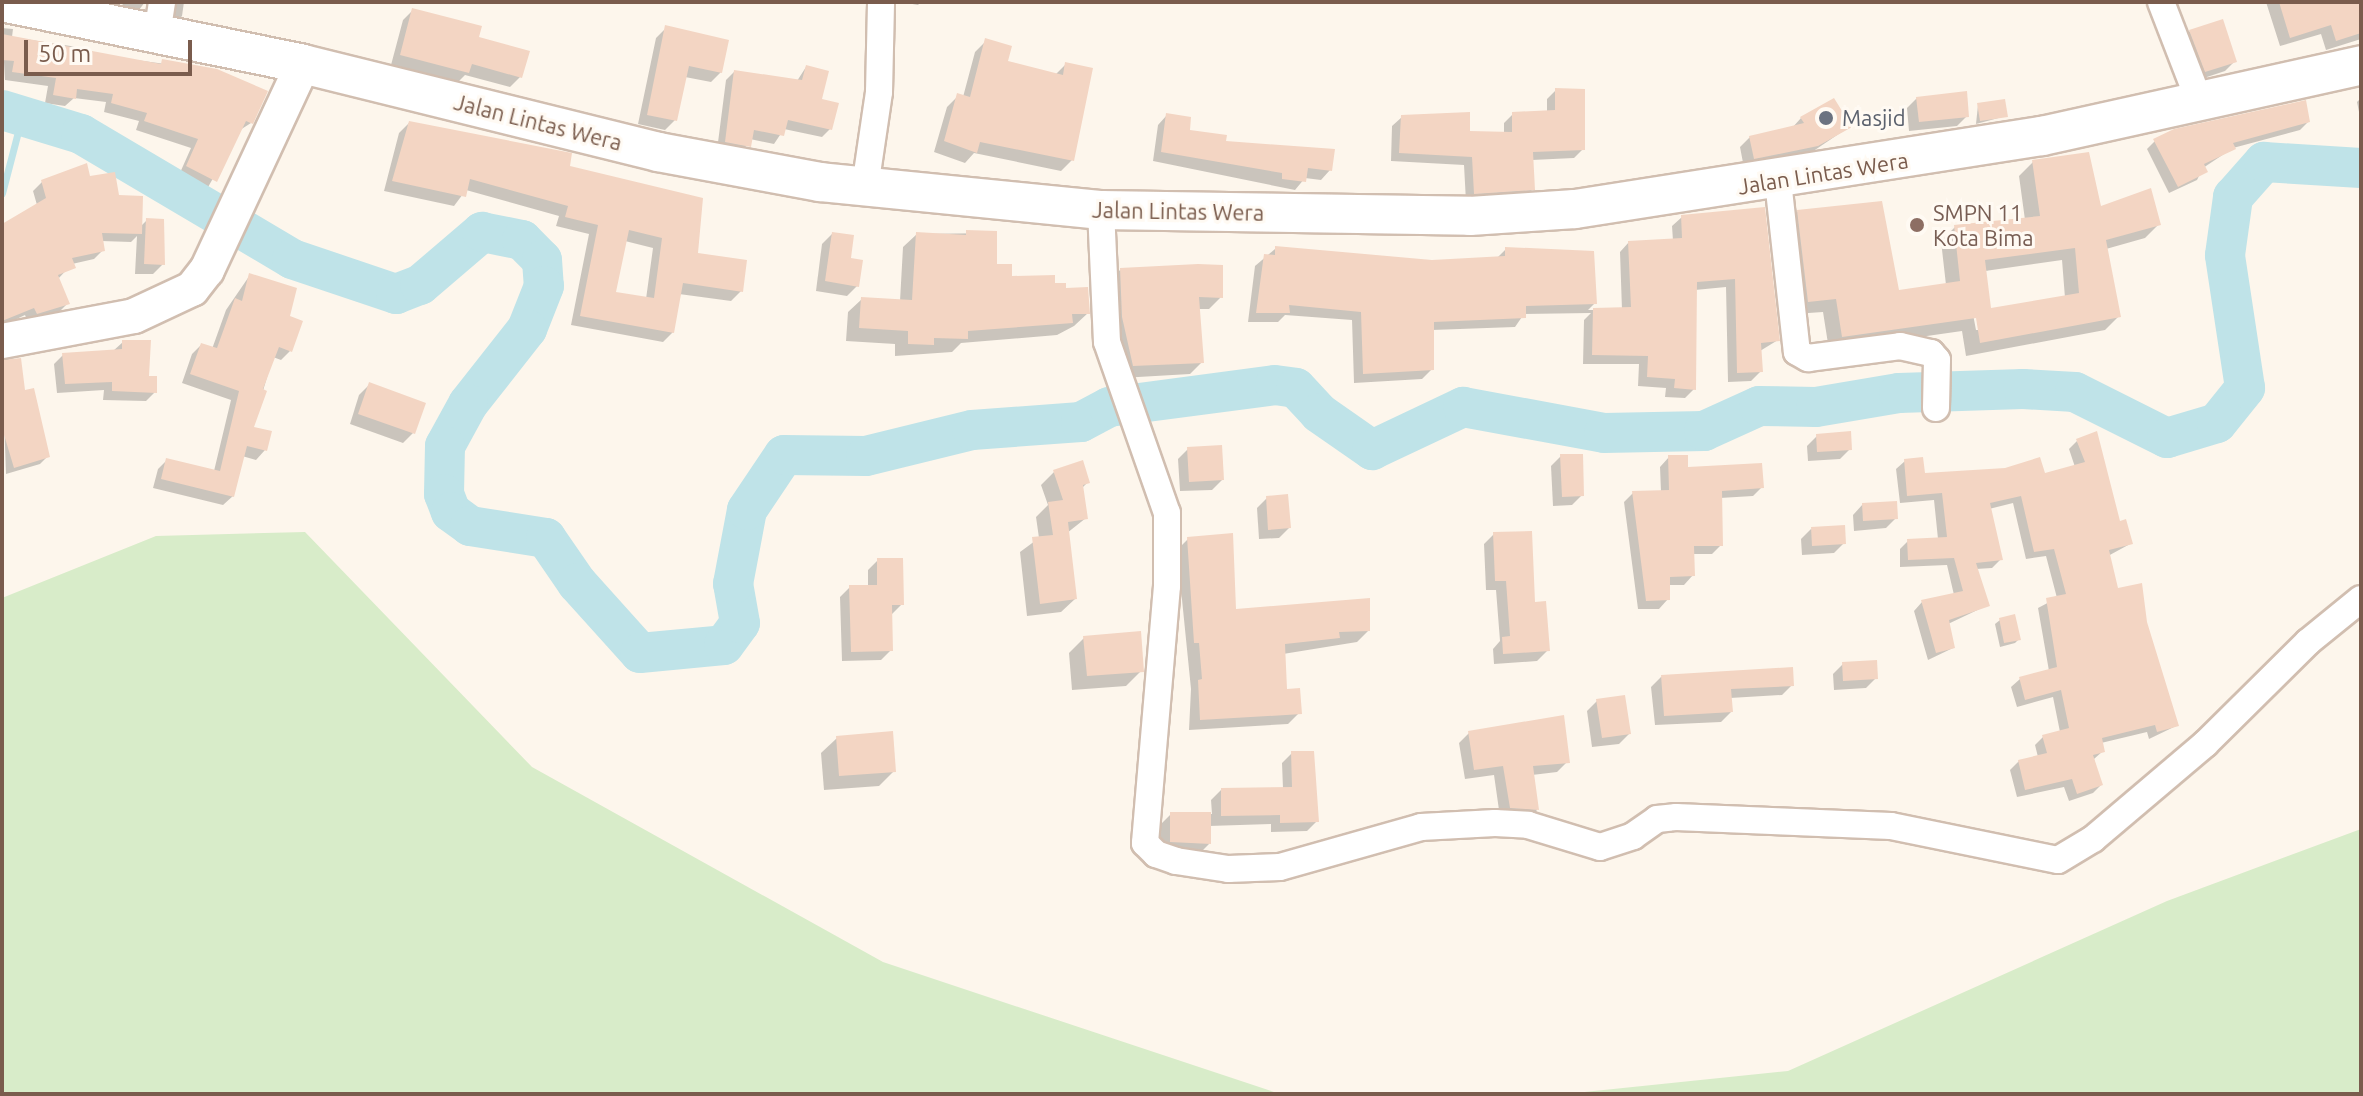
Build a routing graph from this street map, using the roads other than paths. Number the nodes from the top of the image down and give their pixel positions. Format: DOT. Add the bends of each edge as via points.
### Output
graph roads {
  1 [pos="2,2"];
  2 [pos="881,2"];
  3 [pos="2161,2"];
  4 [pos="160,18"];
  5 [pos="303,64"];
  6 [pos="2361,65"];
  7 [pos="2200,103"];
  8 [pos="1778,181"];
  9 [pos="865,187"];
  10 [pos="1101,210"];
  11 [pos="2,341"];
  12 [pos="1936,408"];
  13 [pos="2361,599"];
  1 -- 4 [label="main road, Jalan Lintas Wera"];
  2 -- 9 [label="street" via="879,92"];
  3 -- 7 [label="street"];
  4 -- 5 [label="main road, Jalan Lintas Wera"];
  5 -- 9 [label="main road, Jalan Lintas Wera" via="658,152"];
  5 -- 11 [label="street" via="218,247 192,289 158,308"];
  6 -- 7 [label="main road, Jalan Lintas Wera"];
  7 -- 8 [label="main road, Jalan Lintas Wera"];
  8 -- 10 [label="main road, Jalan Lintas Wera" via="1575,209 1470,216"];
  8 -- 12 [label="street" via="1797,352 1808,358 1918,348 1937,360"];
  9 -- 10 [label="main road, Jalan Lintas Wera"];
  10 -- 13 [label="street" via="1102,313 1130,420 1158,478 1169,547 1145,843 1176,861 1228,869 1280,867 1421,827 1465,825 1528,825 1600,847 1633,836 1657,819 1676,817 1891,826 2058,860 2093,839 2205,744 2308,642"];
}
